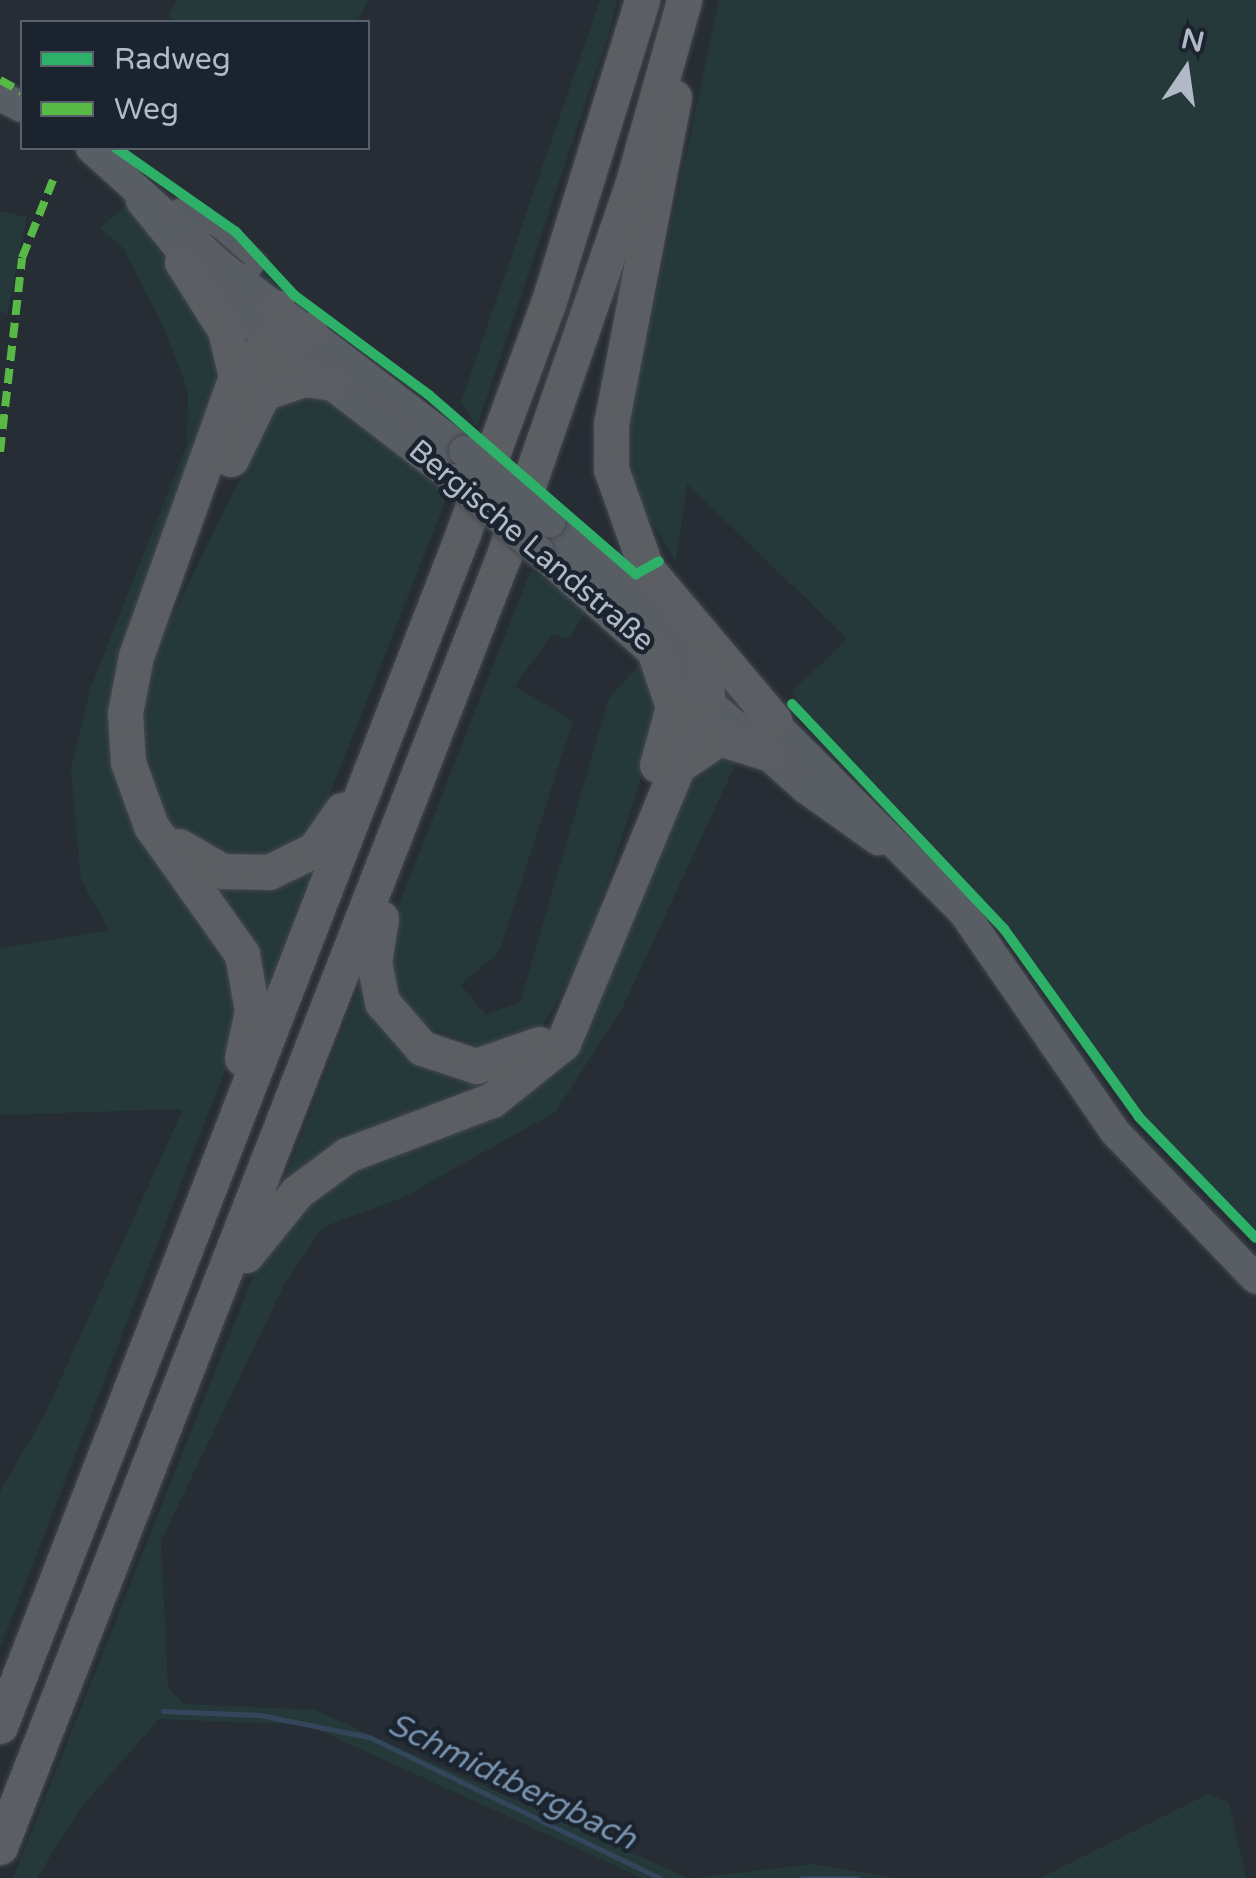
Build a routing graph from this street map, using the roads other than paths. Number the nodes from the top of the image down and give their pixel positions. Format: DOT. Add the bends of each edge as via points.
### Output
graph roads {
  1 [pos="642,0"];
  2 [pos="684,0"];
  3 [pos="676,34"];
  4 [pos="93,150"];
  5 [pos="178,247"];
  6 [pos="243,283"];
  7 [pos="285,330"];
  8 [pos="331,383"];
  9 [pos="248,386"];
  10 [pos="459,465"];
  11 [pos="652,647"];
  12 [pos="702,658"];
  13 [pos="707,696"];
  14 [pos="772,737"];
  15 [pos="376,760"];
  16 [pos="678,766"];
  17 [pos="417,782"];
  18 [pos="210,1192"];
  19 [pos="1256,1279"];
  20 [pos="222,1288"];
  21 [pos="0,1726"];
  22 [pos="0,1847"];
  1 -- 15 [label="highway" via="548,304"];
  2 -- 3 [label="highway"];
  3 -- 14 [label="highway" via="673,126 611,422 610,469 646,568"];
  3 -- 17 [label="highway" via="559,403"];
  4 -- 5 [label="main road, Bergische Landstraße" via="130,180"];
  5 -- 6 [label="main road, Bergische Landstraße"];
  5 -- 6 [label="main road" via="228,289"];
  5 -- 7 [label="main road, Bergische Landstraße"];
  5 -- 9 [label="highway"];
  6 -- 7 [label="main road, Bergische Landstraße"];
  7 -- 8 [label="main road, Bergische Landstraße"];
  7 -- 9 [label="highway"];
  7 -- 10 [label="main road, Bergische Landstraße"];
  8 -- 9 [label="highway"];
  8 -- 10 [label="main road, Bergische Landstraße"];
  9 -- 15 [label="highway" via="150,646 134,727 141,775 186,853 243,874 314,850"];
  9 -- 18 [label="highway" via="136,656 125,713 142,806 226,920 247,970 247,1045 204,1162"];
  10 -- 11 [label="main road, Bergische Landstraße, bridge" via="539,551"];
  10 -- 12 [label="main road, Bergische Landstraße, bridge" via="550,522"];
  11 -- 13 [label="main road, Bergische Landstraße"];
  11 -- 17 [label="highway" via="672,721 608,908 574,1002 545,1039 508,1062 438,1058 382,1002 376,936"];
  12 -- 13 [label="highway"];
  12 -- 14 [label="main road, Bergische Landstraße"];
  13 -- 14 [label="main road, Bergische Landstraße"];
  13 -- 16 [label="highway"];
  14 -- 16 [label="highway" via="719,738"];
  14 -- 19 [label="main road, Bergische Landstraße" via="834,813 903,854 984,938 1130,1151"];
  15 -- 18 [label="highway"];
  16 -- 20 [label="highway" via="563,1043 492,1100 347,1155 297,1192"];
  17 -- 20 [label="highway"];
  18 -- 21 [label="highway"];
  20 -- 22 [label="highway"];
}
